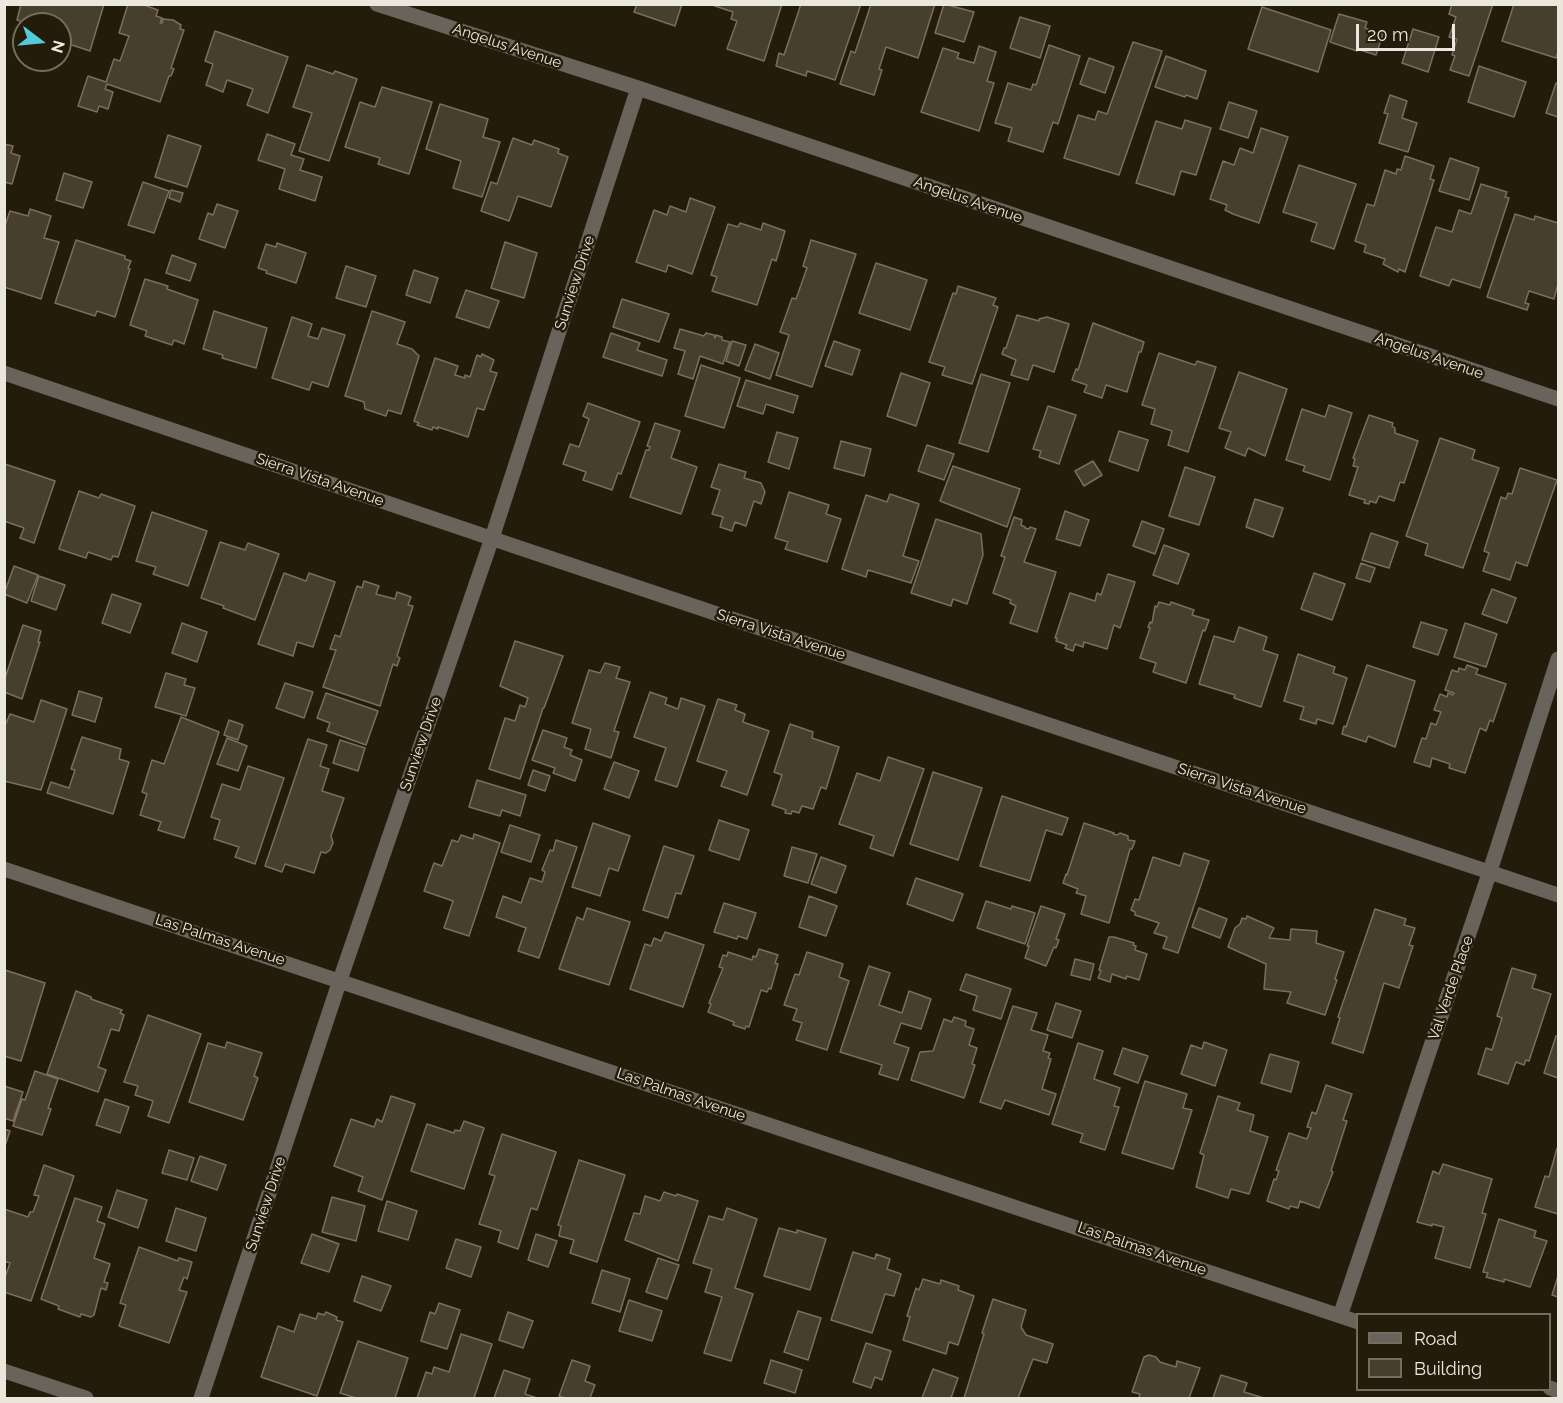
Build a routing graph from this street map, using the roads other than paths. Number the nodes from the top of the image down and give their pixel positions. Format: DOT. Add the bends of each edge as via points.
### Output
graph roads {
  1 [pos="377,4"];
  2 [pos="638,88"];
  3 [pos="4,373"];
  4 [pos="1558,399"];
  5 [pos="492,538"];
  6 [pos="1558,660"];
  7 [pos="4,868"];
  8 [pos="1490,872"];
  9 [pos="1558,895"];
  10 [pos="340,980"];
  11 [pos="1340,1316"];
  12 [pos="1356,1321"];
  13 [pos="4,1371"];
  14 [pos="86,1398"];
  15 [pos="201,1398"];
  1 -- 2 [label="street, Angelus Avenue"];
  2 -- 4 [label="street, Angelus Avenue"];
  2 -- 5 [label="street, Sunview Drive"];
  3 -- 5 [label="street, Sierra Vista Avenue"];
  5 -- 8 [label="street, Sierra Vista Avenue"];
  5 -- 10 [label="street, Sunview Drive"];
  6 -- 8 [label="street, Val Verde Place"];
  7 -- 10 [label="street, Las Palmas Avenue"];
  8 -- 9 [label="street, Sierra Vista Avenue"];
  8 -- 11 [label="street, Val Verde Place"];
  10 -- 11 [label="street, Las Palmas Avenue"];
  10 -- 15 [label="street, Sunview Drive"];
  11 -- 12 [label="street, Las Palmas Avenue"];
  13 -- 14 [label="street"];
}
